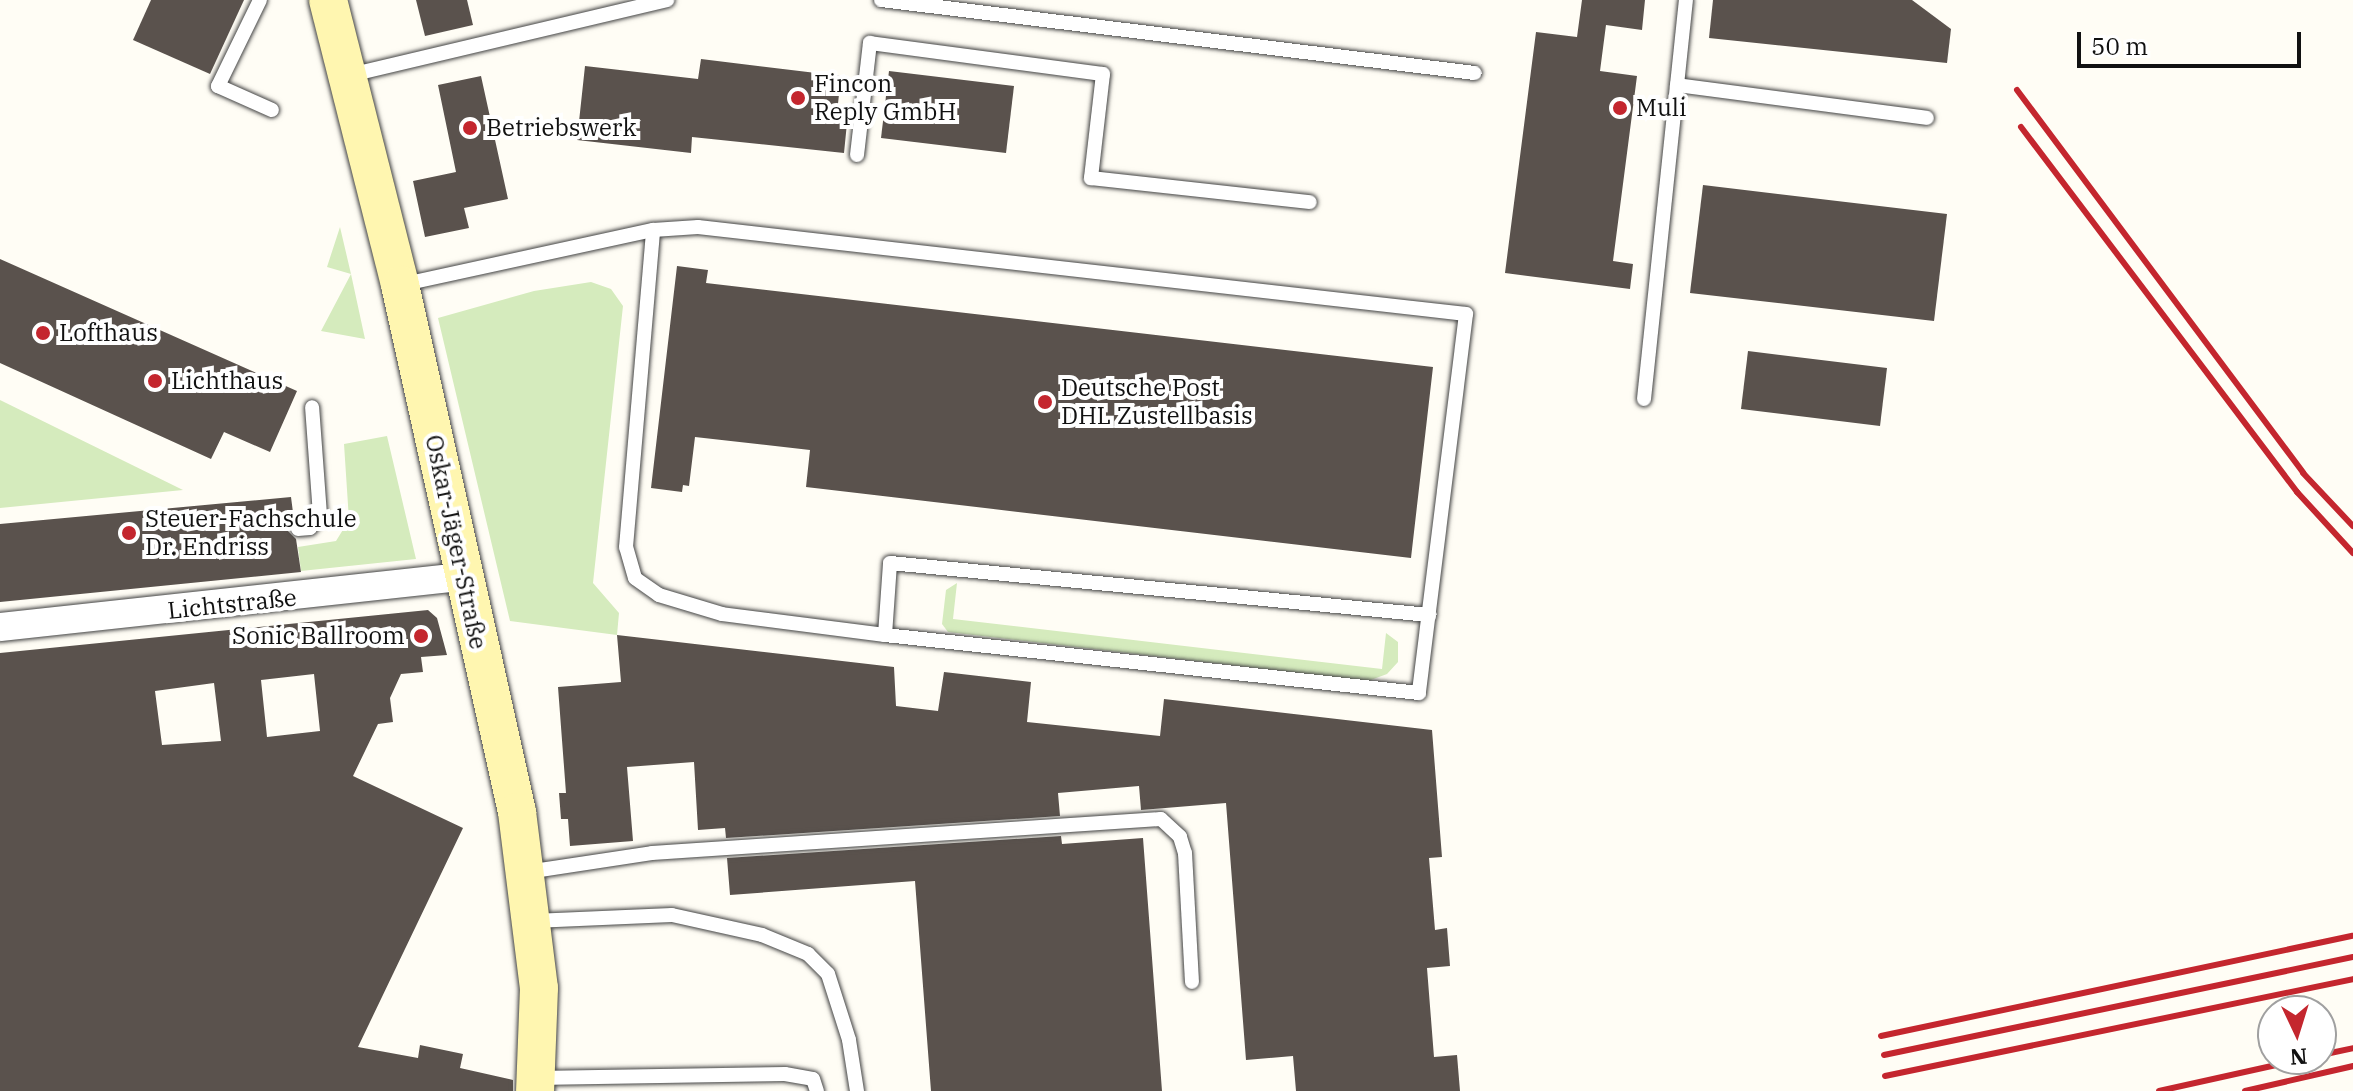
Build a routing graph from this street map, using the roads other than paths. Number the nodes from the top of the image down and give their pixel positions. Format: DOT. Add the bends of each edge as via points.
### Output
graph roads {
  1 [pos="260,0"];
  2 [pos="328,0"];
  3 [pos="667,0"];
  4 [pos="881,0"];
  5 [pos="1686,0"];
  6 [pos="1475,73"];
  7 [pos="345,76"];
  8 [pos="1677,85"];
  9 [pos="272,110"];
  10 [pos="1927,118"];
  11 [pos="857,155"];
  12 [pos="1310,202"];
  13 [pos="653,230"];
  14 [pos="400,285"];
  15 [pos="1644,399"];
  16 [pos="312,407"];
  17 [pos="298,529"];
  18 [pos="463,577"];
  19 [pos="1429,615"];
  20 [pos="0,627"];
  21 [pos="885,635"];
  22 [pos="526,872"];
  23 [pos="533,921"];
  24 [pos="1192,982"];
  25 [pos="536,1085"];
  26 [pos="817,1091"];
  27 [pos="857,1091"];
  1 -- 9 [label="lane" via="218,86"];
  2 -- 7 [label="street, Oskar-Jäger-Straße"];
  3 -- 7 [label="lane"];
  4 -- 6 [label="lane"];
  5 -- 8 [label="lane"];
  7 -- 14 [label="street, Oskar-Jäger-Straße"];
  8 -- 10 [label="lane"];
  8 -- 15 [label="lane"];
  11 -- 12 [label="lane" via="870,43 1103,74 1091,178"];
  13 -- 14 [label="lane"];
  13 -- 19 [label="lane" via="698,227 817,239 1466,314"];
  13 -- 21 [label="lane" via="626,547 635,578 659,595 722,614"];
  14 -- 18 [label="street, Oskar-Jäger-Straße"];
  16 -- 17 [label="lane" via="320,515 310,528"];
  18 -- 20 [label="street, Lichtstraße"];
  18 -- 22 [label="street, Oskar-Jäger-Straße"];
  19 -- 21 [label="lane" via="890,563"];
  19 -- 21 [label="lane" via="1419,693"];
  22 -- 23 [label="street, Oskar-Jäger-Straße"];
  22 -- 24 [label="lane" via="652,853 1161,819 1180,837 1185,853"];
  23 -- 25 [label="street, Oskar-Jäger-Straße" via="539,988"];
  23 -- 27 [label="lane" via="672,915 762,935 808,954 828,974 849,1040"];
  25 -- 26 [label="lane" via="785,1074 813,1079"];
}
